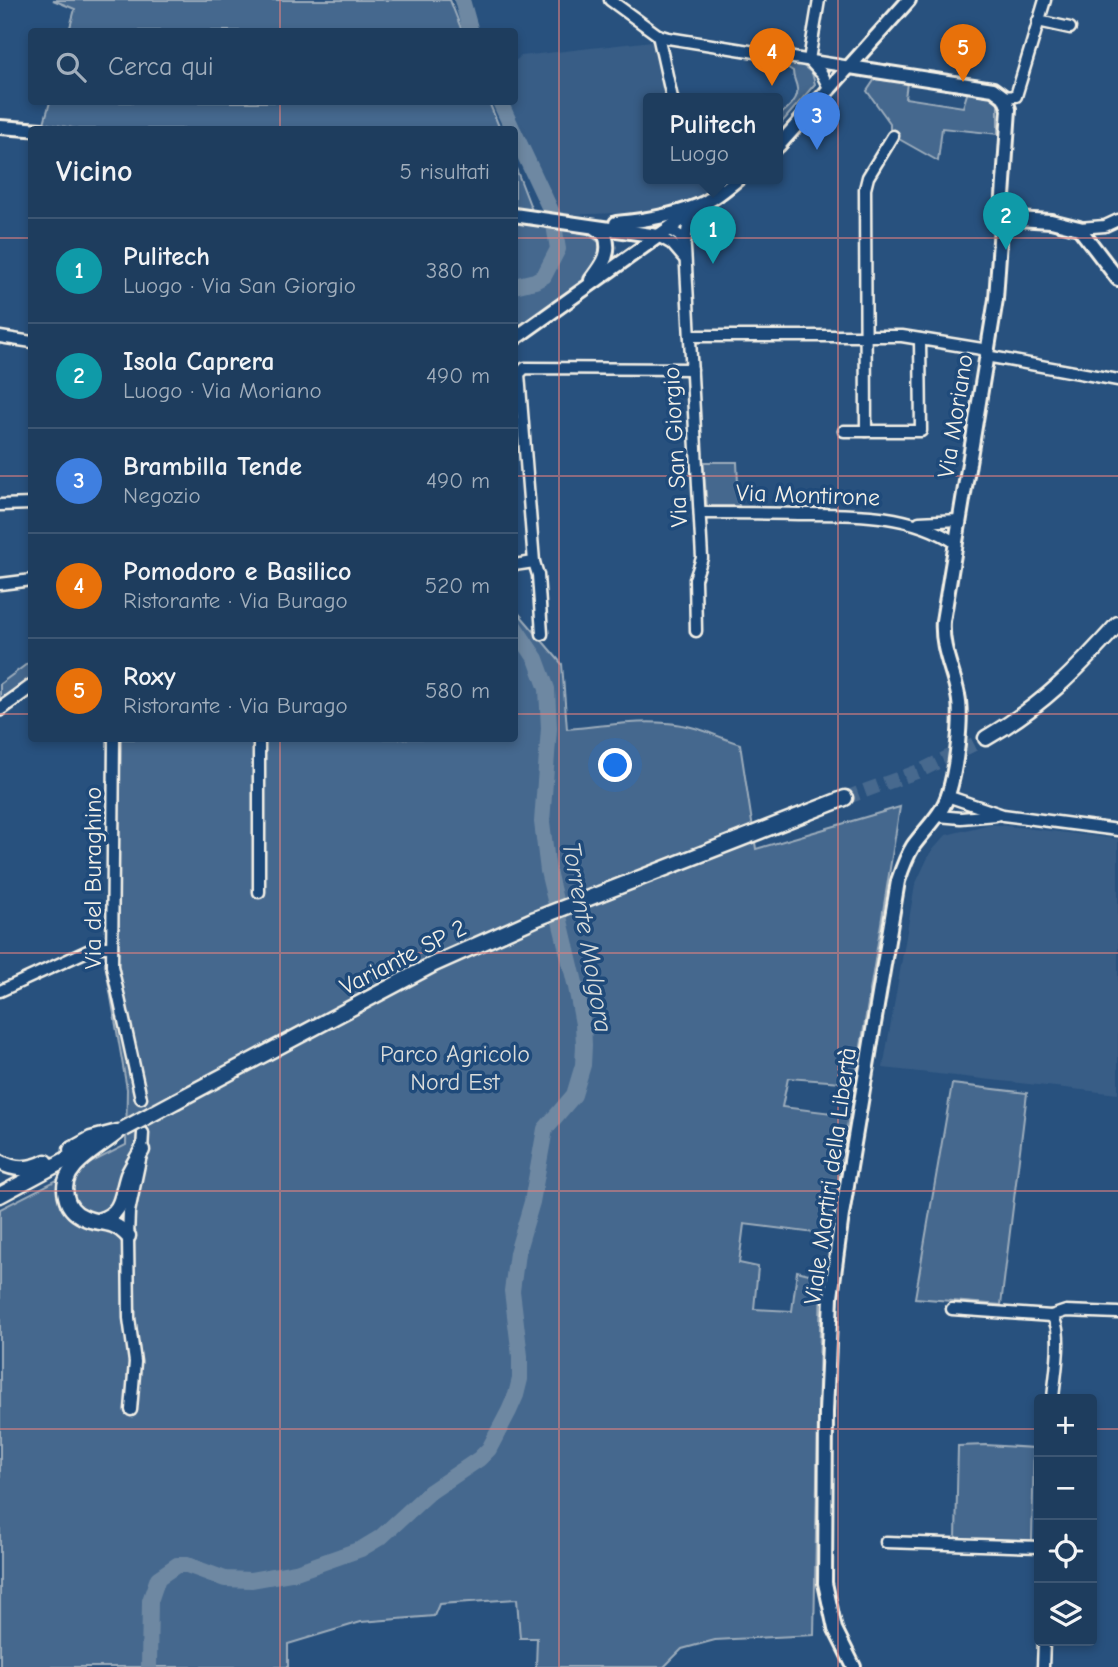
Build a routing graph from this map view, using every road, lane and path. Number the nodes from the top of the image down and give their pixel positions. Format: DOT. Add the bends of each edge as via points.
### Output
graph roads {
  1 [pos="610,0"];
  2 [pos="819,0"];
  3 [pos="909,0"];
  4 [pos="1045,0"];
  5 [pos="1038,21"];
  6 [pos="1070,28"];
  7 [pos="658,35"];
  8 [pos="809,60"];
  9 [pos="850,67"];
  10 [pos="830,90"];
  11 [pos="671,93"];
  12 [pos="1004,97"];
  13 [pos="3,129"];
  14 [pos="28,130"];
  15 [pos="26,134"];
  16 [pos="893,136"];
  17 [pos="783,141"];
  18 [pos="716,184"];
  19 [pos="731,184"];
  20 [pos="721,192"];
  21 [pos="709,200"];
  22 [pos="690,214"];
  23 [pos="518,216"];
  24 [pos="1000,220"];
  25 [pos="1118,220"];
  26 [pos="561,221"];
  27 [pos="616,223"];
  28 [pos="592,227"];
  29 [pos="1079,228"];
  30 [pos="664,232"];
  31 [pos="685,254"];
  32 [pos="1118,279"];
  33 [pos="583,290"];
  34 [pos="518,336"];
  35 [pos="690,336"];
  36 [pos="865,336"];
  37 [pos="0,337"];
  38 [pos="920,339"];
  39 [pos="28,341"];
  40 [pos="987,353"];
  41 [pos="692,369"];
  42 [pos="1118,380"];
  43 [pos="844,430"];
  44 [pos="866,431"];
  45 [pos="526,470"];
  46 [pos="518,471"];
  47 [pos="28,504"];
  48 [pos="0,505"];
  49 [pos="700,513"];
  50 [pos="959,520"];
  51 [pos="915,523"];
  52 [pos="956,543"];
  53 [pos="534,562"];
  54 [pos="518,564"];
  55 [pos="28,580"];
  56 [pos="0,584"];
  57 [pos="1118,624"];
  58 [pos="696,631"];
  59 [pos="542,634"];
  60 [pos="28,689"];
  61 [pos="0,709"];
  62 [pos="986,738"];
  63 [pos="114,742"];
  64 [pos="259,742"];
  65 [pos="947,796"];
  66 [pos="845,798"];
  67 [pos="1003,815"];
  68 [pos="935,820"];
  69 [pos="1118,830"];
  70 [pos="259,892"];
  71 [pos="112,947"];
  72 [pos="0,991"];
  73 [pos="141,1098"];
  74 [pos="121,1130"];
  75 [pos="143,1133"];
  76 [pos="142,1150"];
  77 [pos="0,1162"];
  78 [pos="0,1195"];
  79 [pos="100,1220"];
  80 [pos="128,1236"];
  81 [pos="952,1309"];
  82 [pos="1118,1313"];
  83 [pos="1051,1316"];
  84 [pos="1053,1394"];
  85 [pos="131,1410"];
  86 [pos="886,1542"];
  87 [pos="1034,1547"];
  88 [pos="1044,1646"];
  89 [pos="854,1667"];
  90 [pos="1043,1667"];
  1 -- 7 [label="street"];
  2 -- 8 [label="street"];
  3 -- 9 [label="street"];
  4 -- 5 [label="street"];
  5 -- 6 [label="street"];
  5 -- 12 [label="street" via="1016,96"];
  7 -- 8 [label="street"];
  7 -- 11 [label="street"];
  8 -- 9 [label="street"];
  8 -- 10 [label="street"];
  9 -- 10 [label="street"];
  9 -- 12 [label="street" via="987,88"];
  10 -- 17 [label="street"];
  12 -- 24 [label="street, Via Moriano" via="1009,109"];
  13 -- 14 [label="street"];
  13 -- 15 [label="street"];
  16 -- 36 [label="street" via="865,189"];
  18 -- 20 [label="street"];
  19 -- 20 [label="street"];
  20 -- 21 [label="street"];
  21 -- 22 [label="street"];
  21 -- 27 [label="street" via="658,217"];
  22 -- 30 [label="street"];
  22 -- 31 [label="street, Via San Giorgio"];
  23 -- 26 [label="street"];
  24 -- 29 [label="street"];
  24 -- 40 [label="street, Via Moriano" via="996,299"];
  25 -- 29 [label="street"];
  26 -- 27 [label="street"];
  26 -- 28 [label="street"];
  27 -- 30 [label="street" via="655,224"];
  28 -- 30 [label="street"];
  28 -- 33 [label="street" via="605,235 608,252"];
  29 -- 32 [label="street"];
  30 -- 31 [label="street" via="680,236"];
  30 -- 33 [label="street"];
  31 -- 35 [label="street, Via San Giorgio"];
  33 -- 34 [label="street"];
  35 -- 36 [label="street"];
  35 -- 41 [label="street, Via San Giorgio"];
  36 -- 38 [label="street"];
  36 -- 44 [label="street"];
  37 -- 39 [label="street"];
  38 -- 40 [label="street"];
  38 -- 44 [label="street" via="921,431"];
  40 -- 42 [label="street" via="992,359"];
  40 -- 50 [label="street, Via Moriano"];
  41 -- 45 [label="street" via="521,370"];
  41 -- 49 [label="street, Via San Giorgio"];
  43 -- 44 [label="street"];
  45 -- 46 [label="street"];
  45 -- 53 [label="street"];
  47 -- 48 [label="street"];
  49 -- 51 [label="street, Via Montirone" via="861,514"];
  49 -- 58 [label="street, Via San Giorgio" via="702,558 695,579"];
  50 -- 51 [label="street"];
  50 -- 52 [label="street, Via Moriano"];
  51 -- 52 [label="street"];
  52 -- 65 [label="street, Via Moriano" via="943,621 960,723"];
  53 -- 54 [label="street"];
  53 -- 59 [label="street"];
  55 -- 56 [label="street"];
  57 -- 62 [label="main road" via="1048,697"];
  60 -- 61 [label="street"];
  63 -- 71 [label="street, Via del Buraghino"];
  64 -- 70 [label="street"];
  65 -- 67 [label="street"];
  65 -- 68 [label="street, Via Moriano"];
  66 -- 74 [label="main road, Variante SP 2, bridge" via="536,919 434,964"];
  67 -- 68 [label="street"];
  67 -- 69 [label="street"];
  68 -- 89 [label="street, Viale Martiri della Libertà" via="909,853 897,888 831,1294 825,1583 835,1629"];
  71 -- 72 [label="street" via="96,947"];
  71 -- 73 [label="street, Via del Buraghino" via="113,975"];
  74 -- 77 [label="main road" via="91,1139 36,1167 18,1169"];
  74 -- 78 [label="main road, Variante SP 2"];
  74 -- 79 [label="main road" via="76,1164 65,1182 71,1208 85,1218"];
  75 -- 76 [label="street"];
  76 -- 79 [label="main road" via="119,1208"];
  76 -- 80 [label="street"];
  79 -- 80 [label="main road"];
  80 -- 85 [label="street" via="129,1318 135,1362"];
  81 -- 83 [label="street"];
  82 -- 83 [label="street" via="1066,1311"];
  83 -- 84 [label="street" via="1058,1331"];
  86 -- 87 [label="street"];
  88 -- 90 [label="street"];
}
